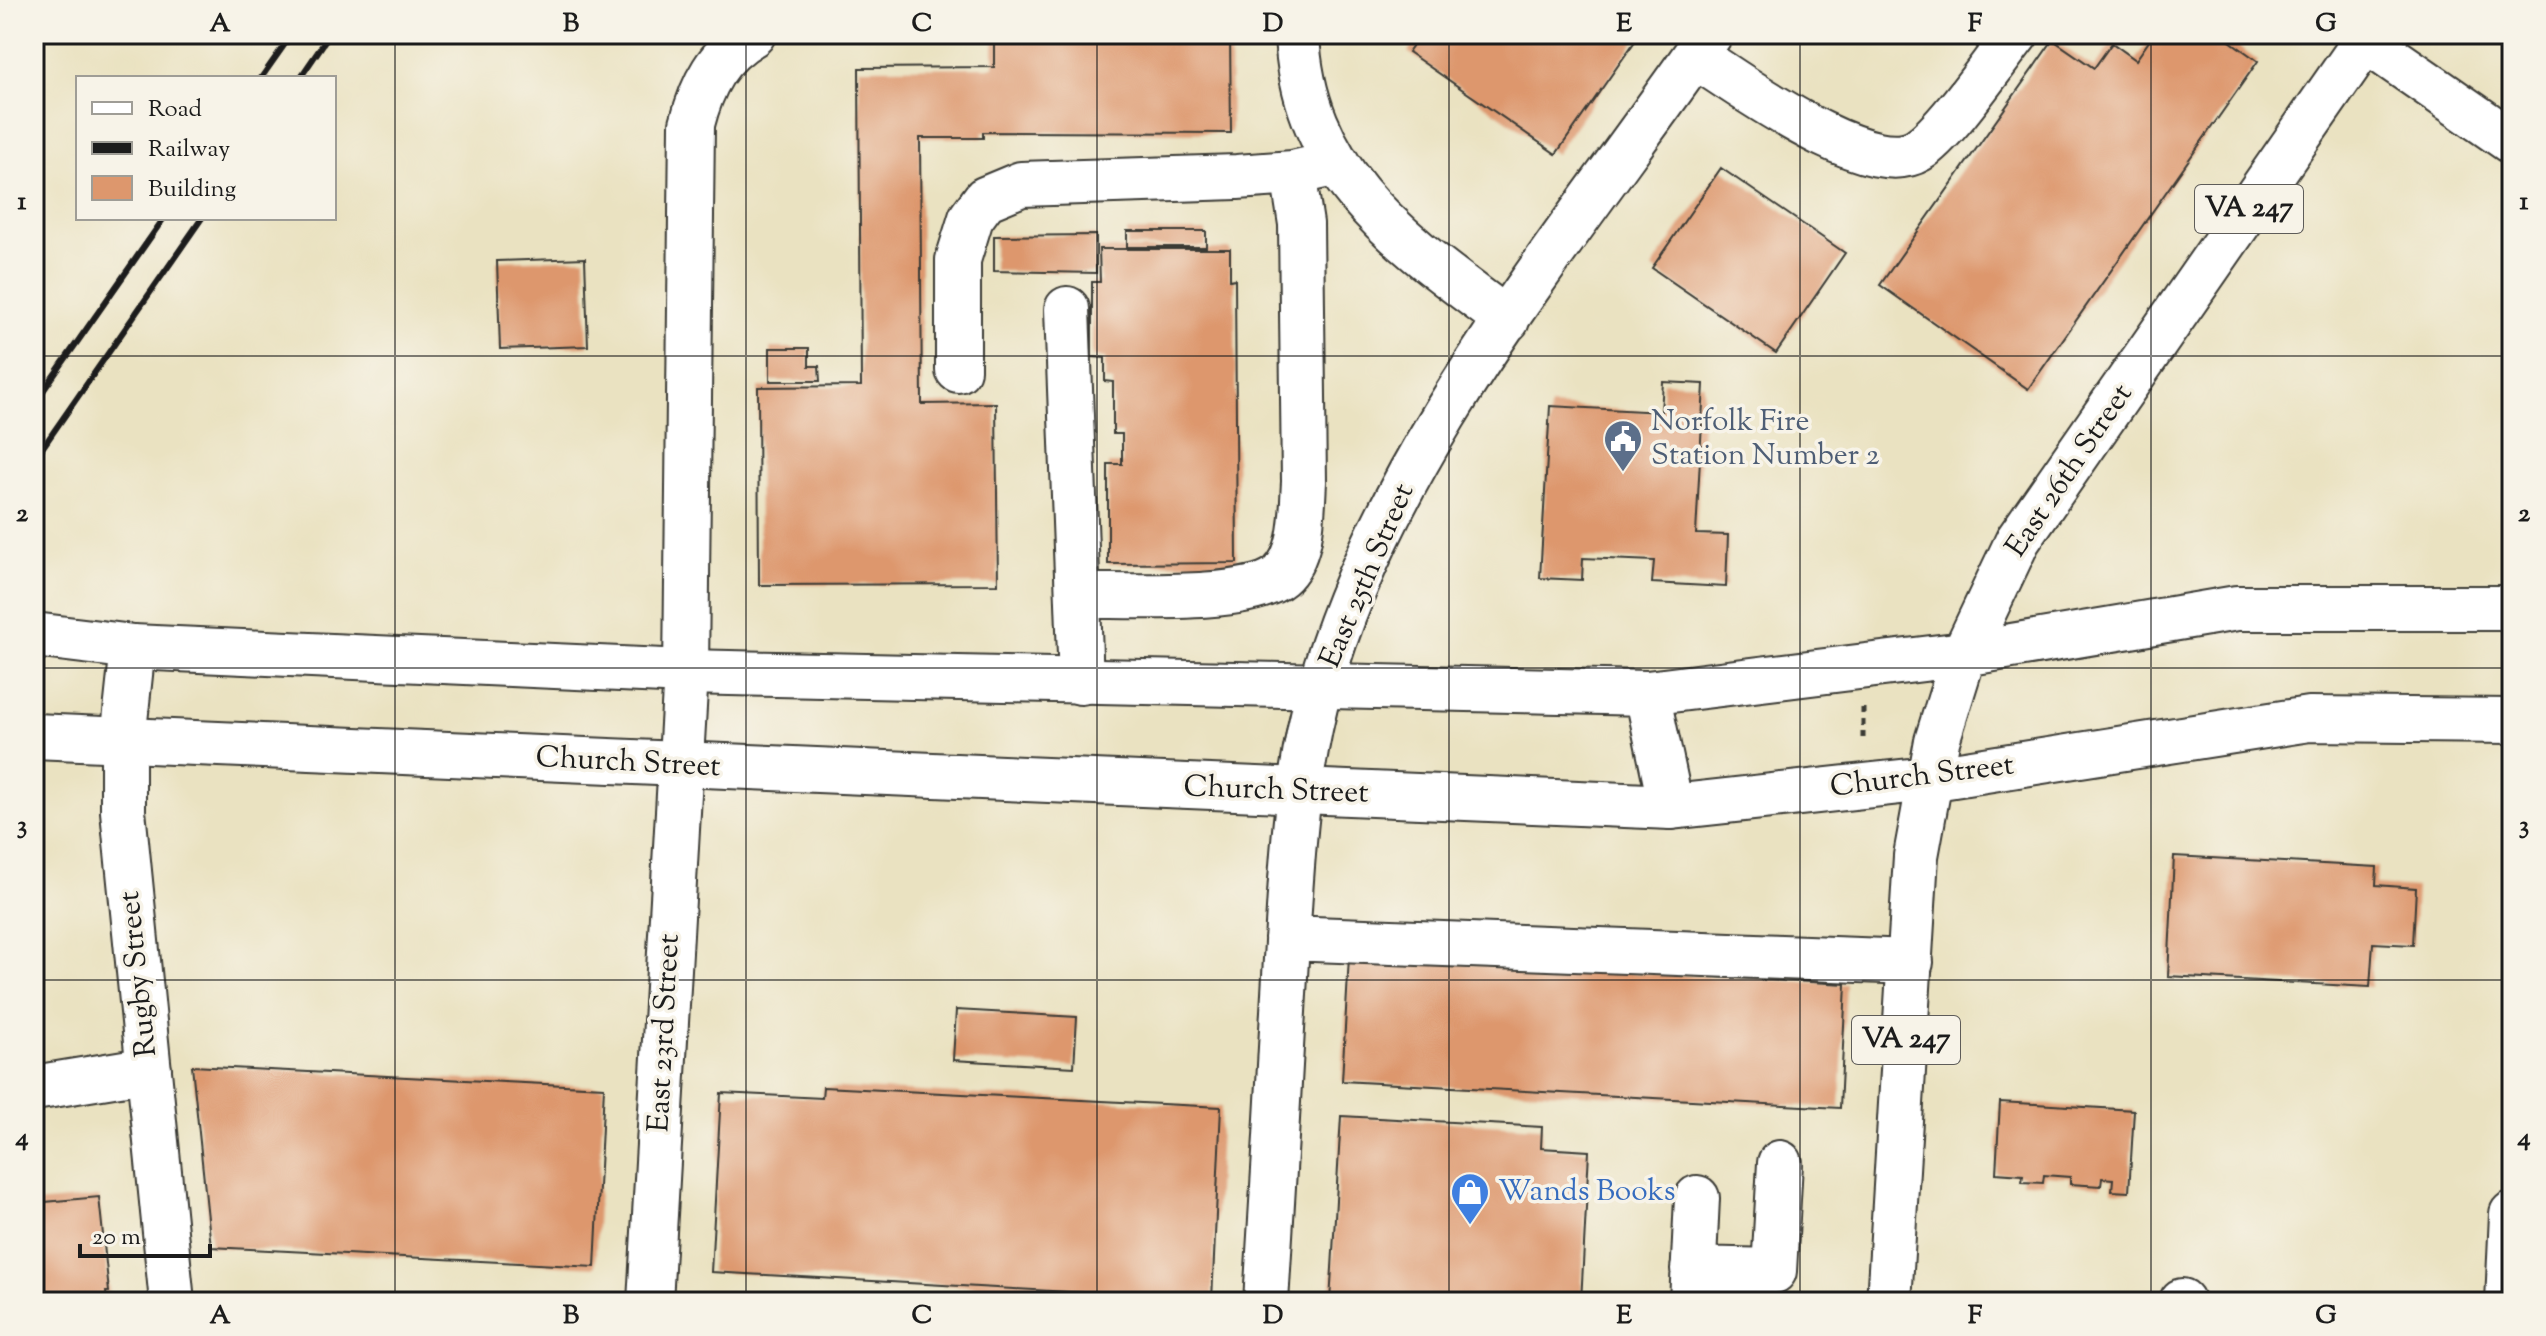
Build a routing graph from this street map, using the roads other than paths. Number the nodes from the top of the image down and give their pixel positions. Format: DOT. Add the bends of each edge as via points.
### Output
graph roads {
  1 [pos="753,34"];
  2 [pos="1297,34"];
  3 [pos="2016,34"];
  4 [pos="2364,36"];
  5 [pos="1702,45"];
  6 [pos="2512,142"];
  7 [pos="1337,163"];
  8 [pos="1293,173"];
  9 [pos="1067,309"];
  10 [pos="1507,320"];
  11 [pos="958,370"];
  12 [pos="1078,596"];
  13 [pos="2512,608"];
  14 [pos="34,635"];
  15 [pos="133,647"];
  16 [pos="1964,654"];
  17 [pos="686,672"];
  18 [pos="1081,682"];
  19 [pos="1320,688"];
  20 [pos="1647,693"];
  21 [pos="2512,721"];
  22 [pos="34,736"];
  23 [pos="123,740"];
  24 [pos="680,765"];
  25 [pos="1928,779"];
  26 [pos="1299,792"];
  27 [pos="1671,807"];
  28 [pos="1287,938"];
  29 [pos="1911,962"];
  30 [pos="149,1069"];
  31 [pos="34,1088"];
  32 [pos="1780,1163"];
  33 [pos="1697,1198"];
  34 [pos="2512,1214"];
  35 [pos="1693,1285"];
  36 [pos="172,1302"];
  37 [pos="650,1302"];
  38 [pos="1266,1302"];
  39 [pos="1889,1302"];
  40 [pos="2508,1302"];
  1 -- 17 [label="main road, East 23rd Street" via="718,62 700,91 692,124"];
  2 -- 7 [label="main road" via="1309,100"];
  3 -- 5 [label="main road" via="1936,135 1916,152 1887,154 1854,149 1820,134"];
  4 -- 6 [label="main road"];
  4 -- 16 [label="main road, East 26th Street / VA 247" via="2018,540"];
  5 -- 10 [label="main road, East 25th Street"];
  7 -- 8 [label="main road"];
  7 -- 10 [label="main road" via="1368,208 1405,243"];
  8 -- 11 [label="main road" via="1021,184 985,199 971,218 958,260"];
  8 -- 12 [label="main road" via="1301,224 1304,482 1294,553 1280,575 1255,588"];
  9 -- 12 [label="main road"];
  10 -- 19 [label="main road, East 25th Street" via="1457,393 1395,504 1342,621"];
  12 -- 18 [label="main road"];
  13 -- 16 [label="main road" via="2237,608"];
  14 -- 15 [label="main road"];
  15 -- 17 [label="main road"];
  15 -- 23 [label="main road, Rugby Street"];
  16 -- 20 [label="main road"];
  16 -- 25 [label="main road, East 26th Street / VA 247"];
  17 -- 18 [label="main road"];
  17 -- 24 [label="main road, East 23rd Street"];
  18 -- 19 [label="main road"];
  19 -- 20 [label="main road"];
  19 -- 26 [label="main road, East 25th Street"];
  20 -- 27 [label="main road"];
  21 -- 25 [label="main road, Church Street" via="2309,719"];
  22 -- 23 [label="main road, Church Street"];
  23 -- 24 [label="main road, Church Street"];
  23 -- 30 [label="main road, Rugby Street" via="123,811"];
  24 -- 26 [label="main road, Church Street"];
  24 -- 37 [label="main road, East 23rd Street"];
  25 -- 27 [label="main road, Church Street"];
  25 -- 29 [label="main road, East 26th Street / VA 247" via="1916,856"];
  26 -- 27 [label="main road, Church Street"];
  26 -- 28 [label="main road, East 25th Street"];
  28 -- 29 [label="main road"];
  28 -- 38 [label="main road, East 25th Street"];
  29 -- 39 [label="main road, East 26th Street / VA 247"];
  30 -- 31 [label="main road"];
  30 -- 36 [label="main road, Rugby Street"];
  32 -- 35 [label="main road" via="1774,1271"];
  33 -- 35 [label="main road"];
  34 -- 40 [label="main road"];
}
